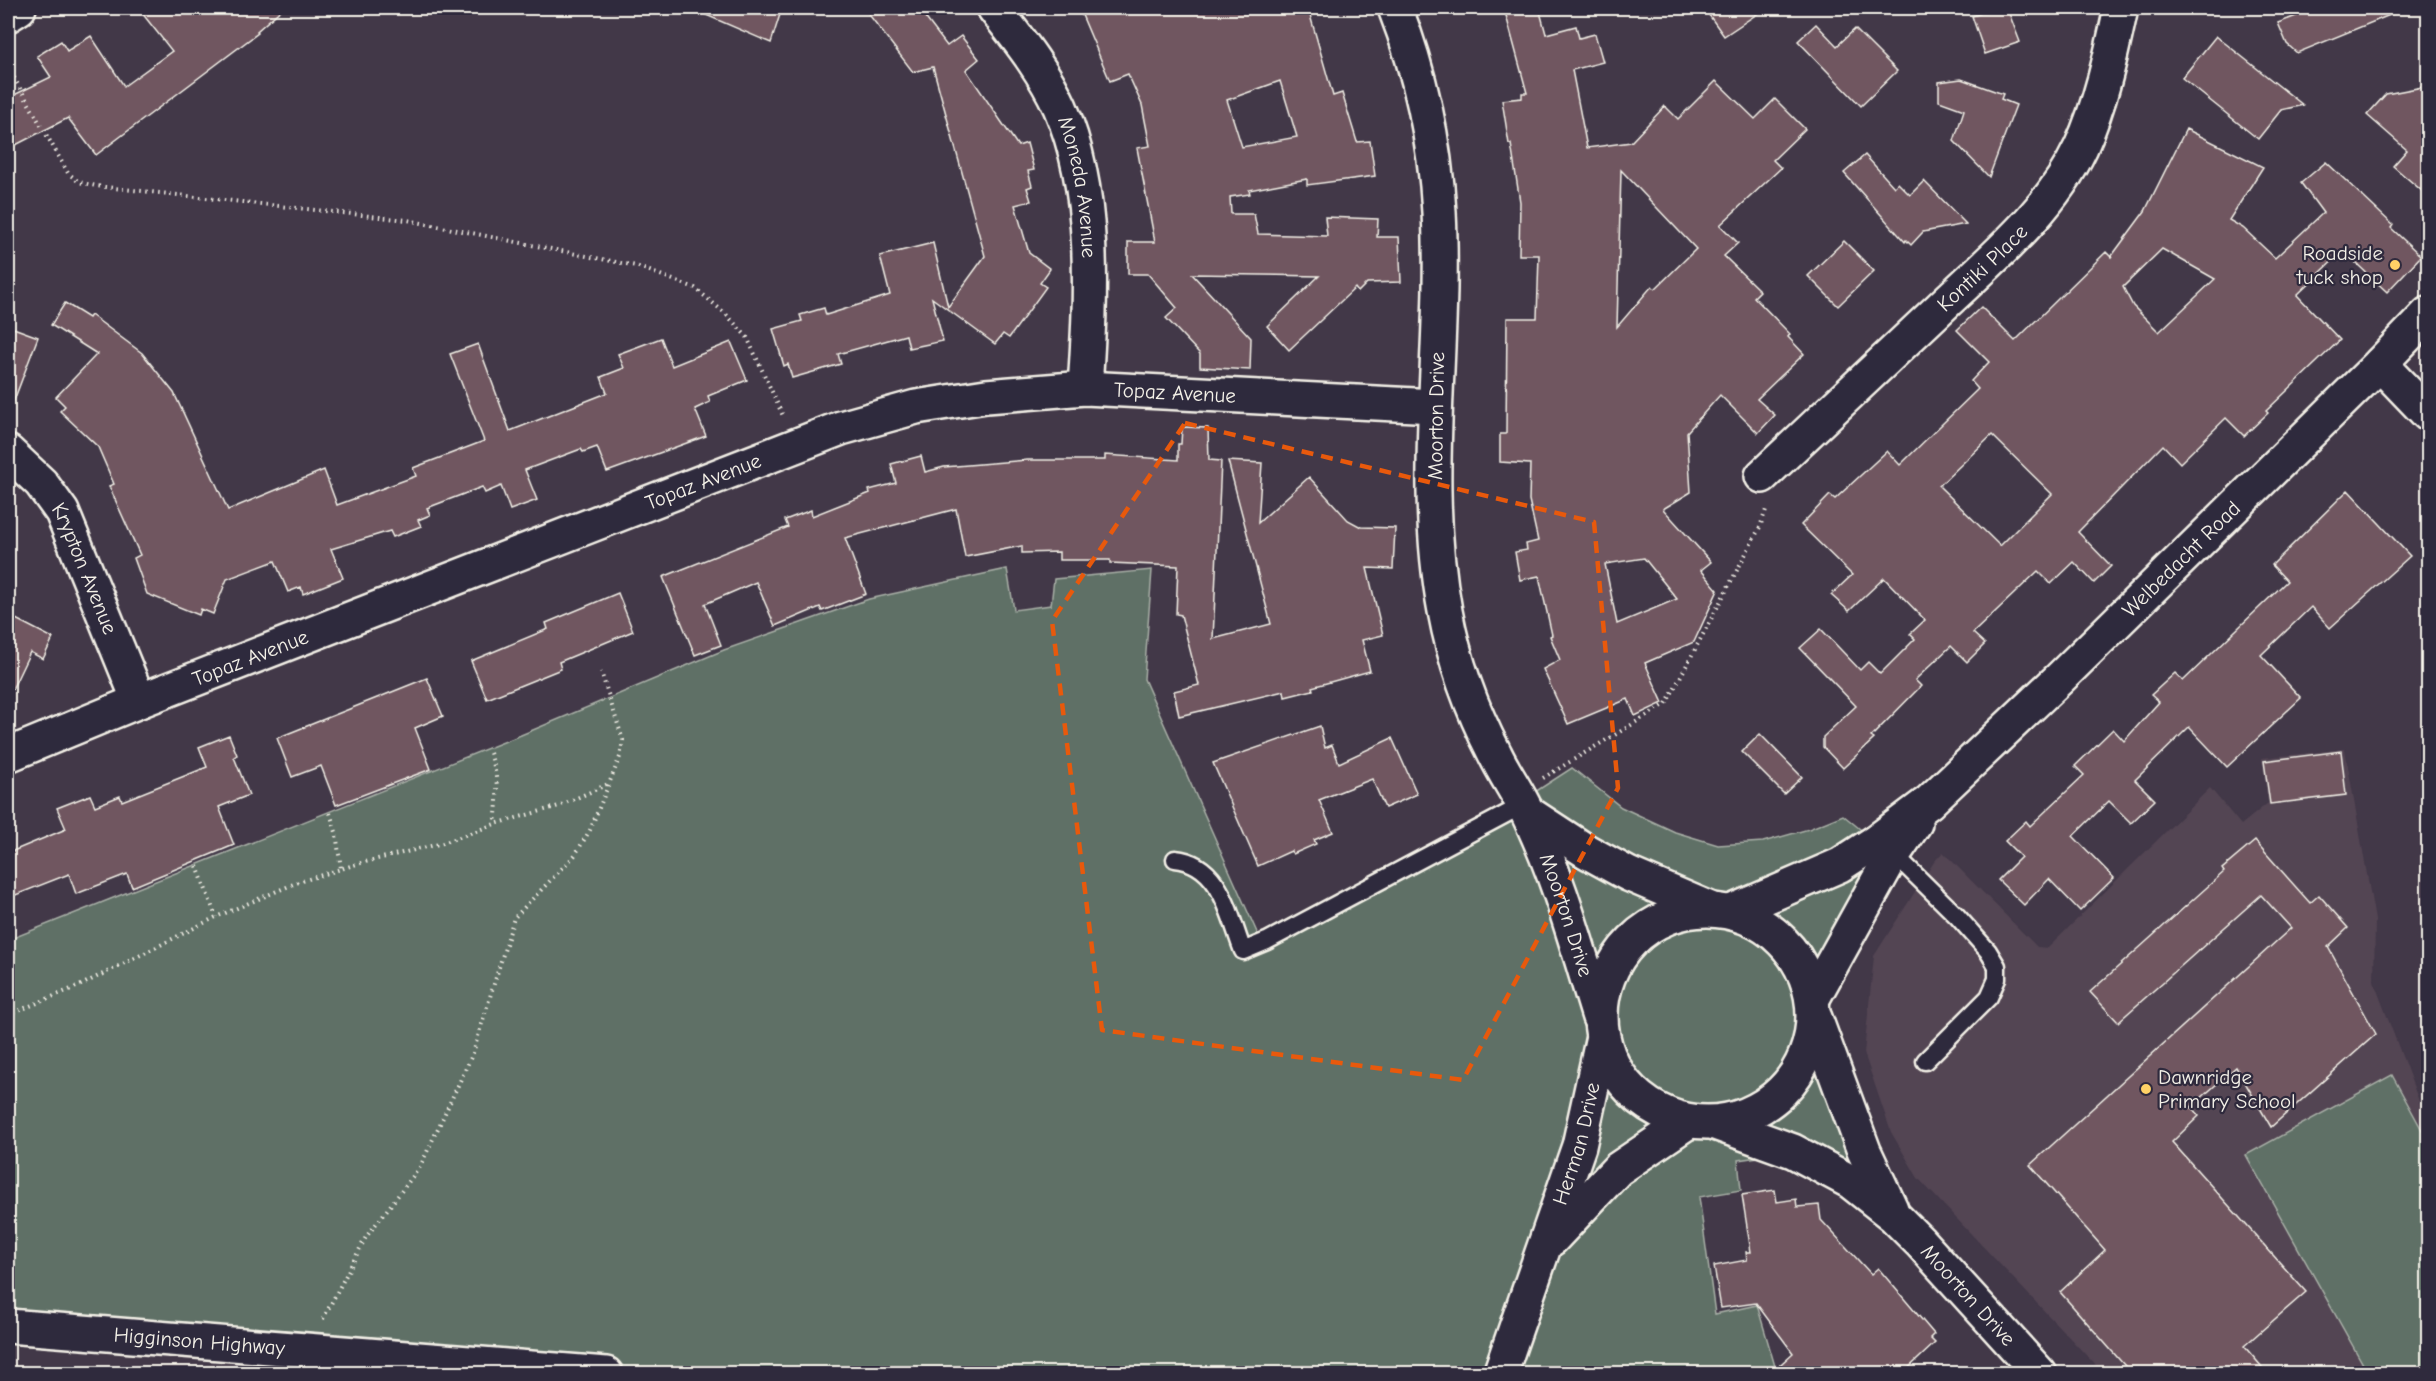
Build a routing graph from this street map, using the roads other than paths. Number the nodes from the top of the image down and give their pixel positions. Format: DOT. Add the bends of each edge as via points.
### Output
graph roads {
  1 [pos="19,8"];
  2 [pos="994,8"];
  3 [pos="1395,8"];
  4 [pos="2121,8"];
  5 [pos="8,15"];
  6 [pos="2428,314"];
  7 [pos="2380,364"];
  8 [pos="1085,388"];
  9 [pos="1435,406"];
  10 [pos="2428,414"];
  11 [pos="8,452"];
  12 [pos="1762,476"];
  13 [pos="139,702"];
  14 [pos="8,755"];
  15 [pos="1929,802"];
  16 [pos="1525,809"];
  17 [pos="1894,855"];
  18 [pos="1175,859"];
  19 [pos="1720,910"];
  20 [pos="1814,1008"];
  21 [pos="1601,1029"];
  22 [pos="1925,1061"];
  23 [pos="1700,1123"];
  24 [pos="1894,1216"];
  25 [pos="1547,1245"];
  26 [pos="8,1326"];
  27 [pos="606,1374"];
  28 [pos="1500,1374"];
  29 [pos="2040,1374"];
  1 -- 5 [label="main road"];
  2 -- 8 [label="main road, Moneda Avenue" via="1033,59 1059,105 1084,185 1088,273"];
  3 -- 9 [label="main road, Moorton Drive" via="1417,75 1431,139 1439,212"];
  4 -- 12 [label="main road, Kontiki Place" via="2094,114 2080,149 2052,194 2008,244"];
  6 -- 7 [label="main road, Welbedacht Road"];
  7 -- 10 [label="main road"];
  7 -- 15 [label="main road, Welbedacht Road"];
  8 -- 9 [label="main road, Topaz Avenue"];
  8 -- 13 [label="main road, Topaz Avenue" via="916,406 841,428"];
  9 -- 16 [label="main road, Moorton Drive" via="1434,511 1445,611 1478,719"];
  11 -- 13 [label="main road, Krypton Avenue" via="41,483 62,512"];
  13 -- 14 [label="main road, Topaz Avenue"];
  15 -- 17 [label="main road, Welbedacht Road"];
  15 -- 19 [label="main road, Welbedacht Road" via="1840,865"];
  16 -- 18 [label="lane" via="1243,951 1216,881 1206,870 1187,860"];
  16 -- 19 [label="main road, Moorton Drive" via="1628,874"];
  16 -- 21 [label="main road, Moorton Drive" via="1551,873"];
  17 -- 20 [label="main road, Welbedacht Road"];
  17 -- 22 [label="lane" via="1957,916 1997,966 1989,997"];
  19 -- 20 [label="main road" via="1761,923 1785,942 1803,968"];
  19 -- 21 [label="main road" via="1667,917 1631,940 1607,975"];
  20 -- 23 [label="main road" via="1807,1057 1786,1090 1753,1113"];
  20 -- 24 [label="main road, Moorton Drive" via="1864,1151"];
  21 -- 23 [label="main road" via="1614,1071 1634,1095"];
  21 -- 25 [label="main road, Herman Drive" via="1580,1146"];
  23 -- 24 [label="main road, Moorton Drive" via="1793,1151 1851,1182"];
  23 -- 25 [label="main road, Herman Drive" via="1618,1169"];
  24 -- 29 [label="main road, Moorton Drive"];
  25 -- 28 [label="main road, Herman Drive"];
  26 -- 27 [label="main road, Higginson Highway"];
}
